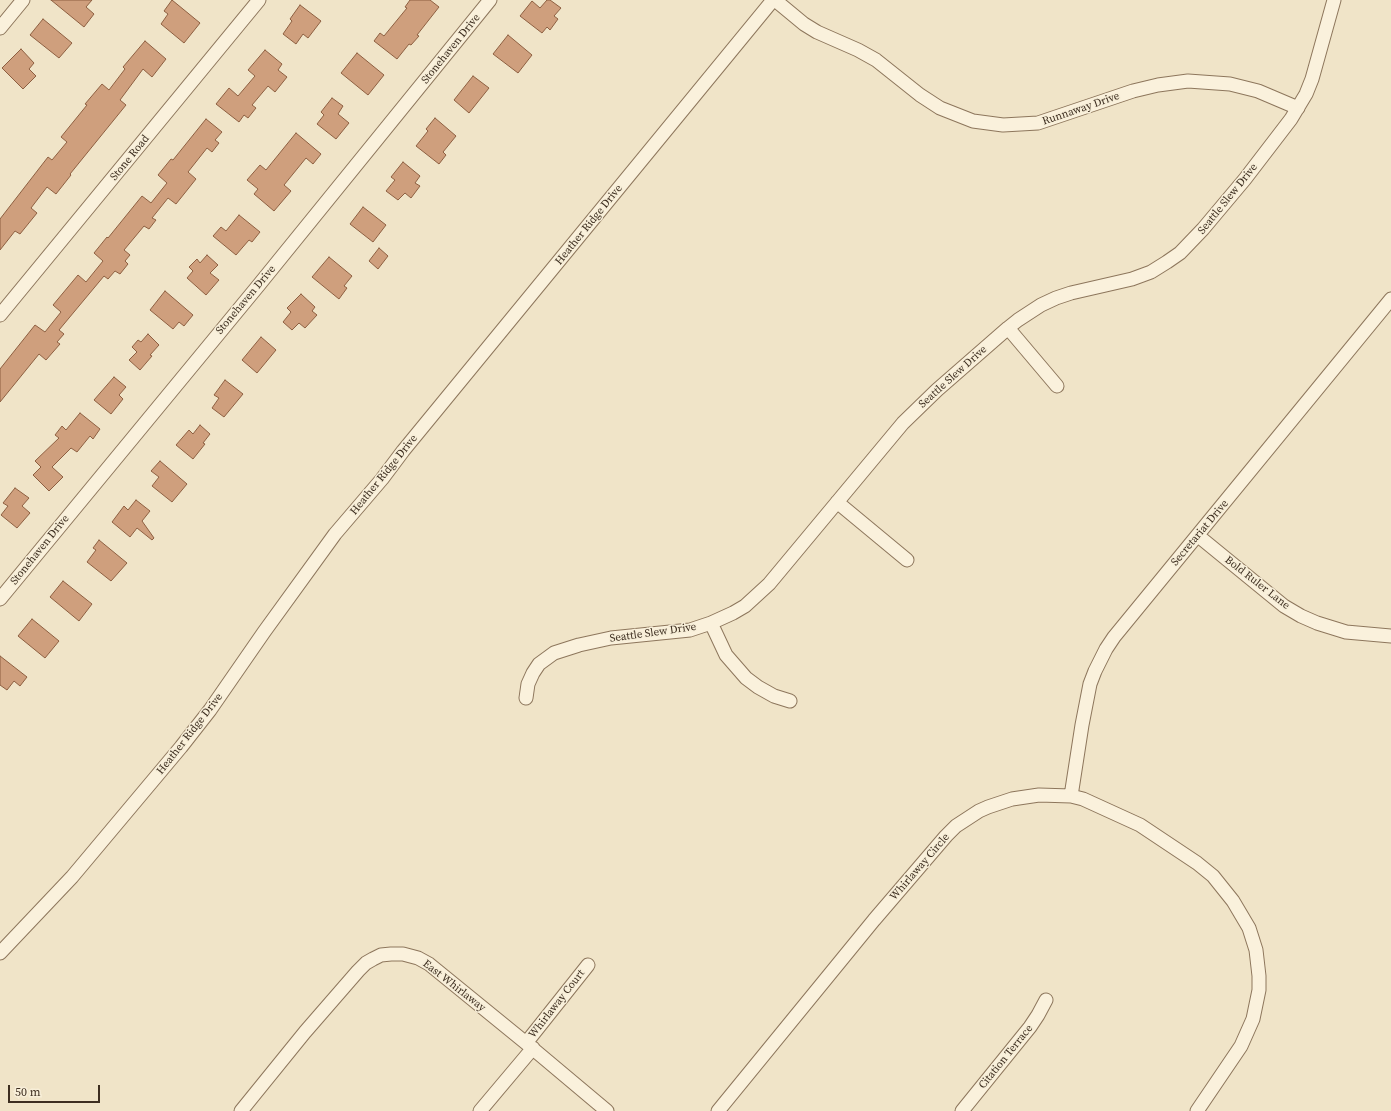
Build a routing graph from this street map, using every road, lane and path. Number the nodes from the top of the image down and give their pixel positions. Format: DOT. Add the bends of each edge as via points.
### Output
graph roads {
  1 [pos="23,0"];
  2 [pos="259,0"];
  3 [pos="490,0"];
  4 [pos="774,0"];
  5 [pos="1334,0"];
  6 [pos="0,28"];
  7 [pos="1298,108"];
  8 [pos="1391,299"];
  9 [pos="0,315"];
  10 [pos="1008,328"];
  11 [pos="1057,386"];
  12 [pos="837,502"];
  13 [pos="1197,536"];
  14 [pos="907,560"];
  15 [pos="0,599"];
  16 [pos="711,623"];
  17 [pos="1391,636"];
  18 [pos="526,698"];
  19 [pos="790,701"];
  20 [pos="1071,796"];
  21 [pos="0,953"];
  22 [pos="588,965"];
  23 [pos="1046,1000"];
  24 [pos="530,1045"];
  25 [pos="241,1111"];
  26 [pos="480,1111"];
  27 [pos="607,1111"];
  28 [pos="718,1111"];
  29 [pos="962,1111"];
  30 [pos="1197,1111"];
  1 -- 6 [label="street"];
  2 -- 9 [label="street, Stone Road"];
  3 -- 15 [label="street, Stonehaven Drive"];
  4 -- 7 [label="street, Runnaway Drive" via="817,32 876,60 940,108 973,121 1003,125 1038,123 1133,91 1188,81 1230,84 1258,91"];
  4 -- 21 [label="street, Heather Ridge Drive" via="335,534 181,748 72,877"];
  5 -- 7 [label="street, Seattle Slew Drive" via="1312,79"];
  7 -- 10 [label="street, Seattle Slew Drive" via="1244,179 1180,253 1151,272 1132,279 1056,298 1041,305"];
  8 -- 13 [label="street, Secretariat Drive"];
  10 -- 11 [label="street"];
  10 -- 12 [label="street, Seattle Slew Drive" via="903,423"];
  12 -- 14 [label="street"];
  12 -- 16 [label="street, Seattle Slew Drive" via="769,584 733,613"];
  13 -- 17 [label="street, Bold Ruler Lane" via="1284,606 1301,616 1346,632"];
  13 -- 20 [label="street, Secretariat Drive" via="1114,637 1100,660 1090,684"];
  16 -- 18 [label="street, Seattle Slew Drive" via="690,630 611,638 554,653 539,664 533,673"];
  16 -- 19 [label="street" via="726,656 746,678 758,688"];
  20 -- 28 [label="street, Whirlaway Circle" via="1039,795 1012,799 979,811 956,826 874,920"];
  20 -- 30 [label="street, Whirlaway Circle" via="1096,804 1140,825 1197,863 1213,876 1233,901 1253,938 1259,990 1253,1019 1240,1046"];
  22 -- 24 [label="street, Whirlaway Court"];
  23 -- 29 [label="street, Citation Terrace" via="1030,1027"];
  24 -- 25 [label="street, East Whirlaway" via="429,964 403,954 382,955 366,963 358,971"];
  24 -- 26 [label="street, Whirlaway Court"];
  24 -- 27 [label="street, East Whirlaway"];
}
